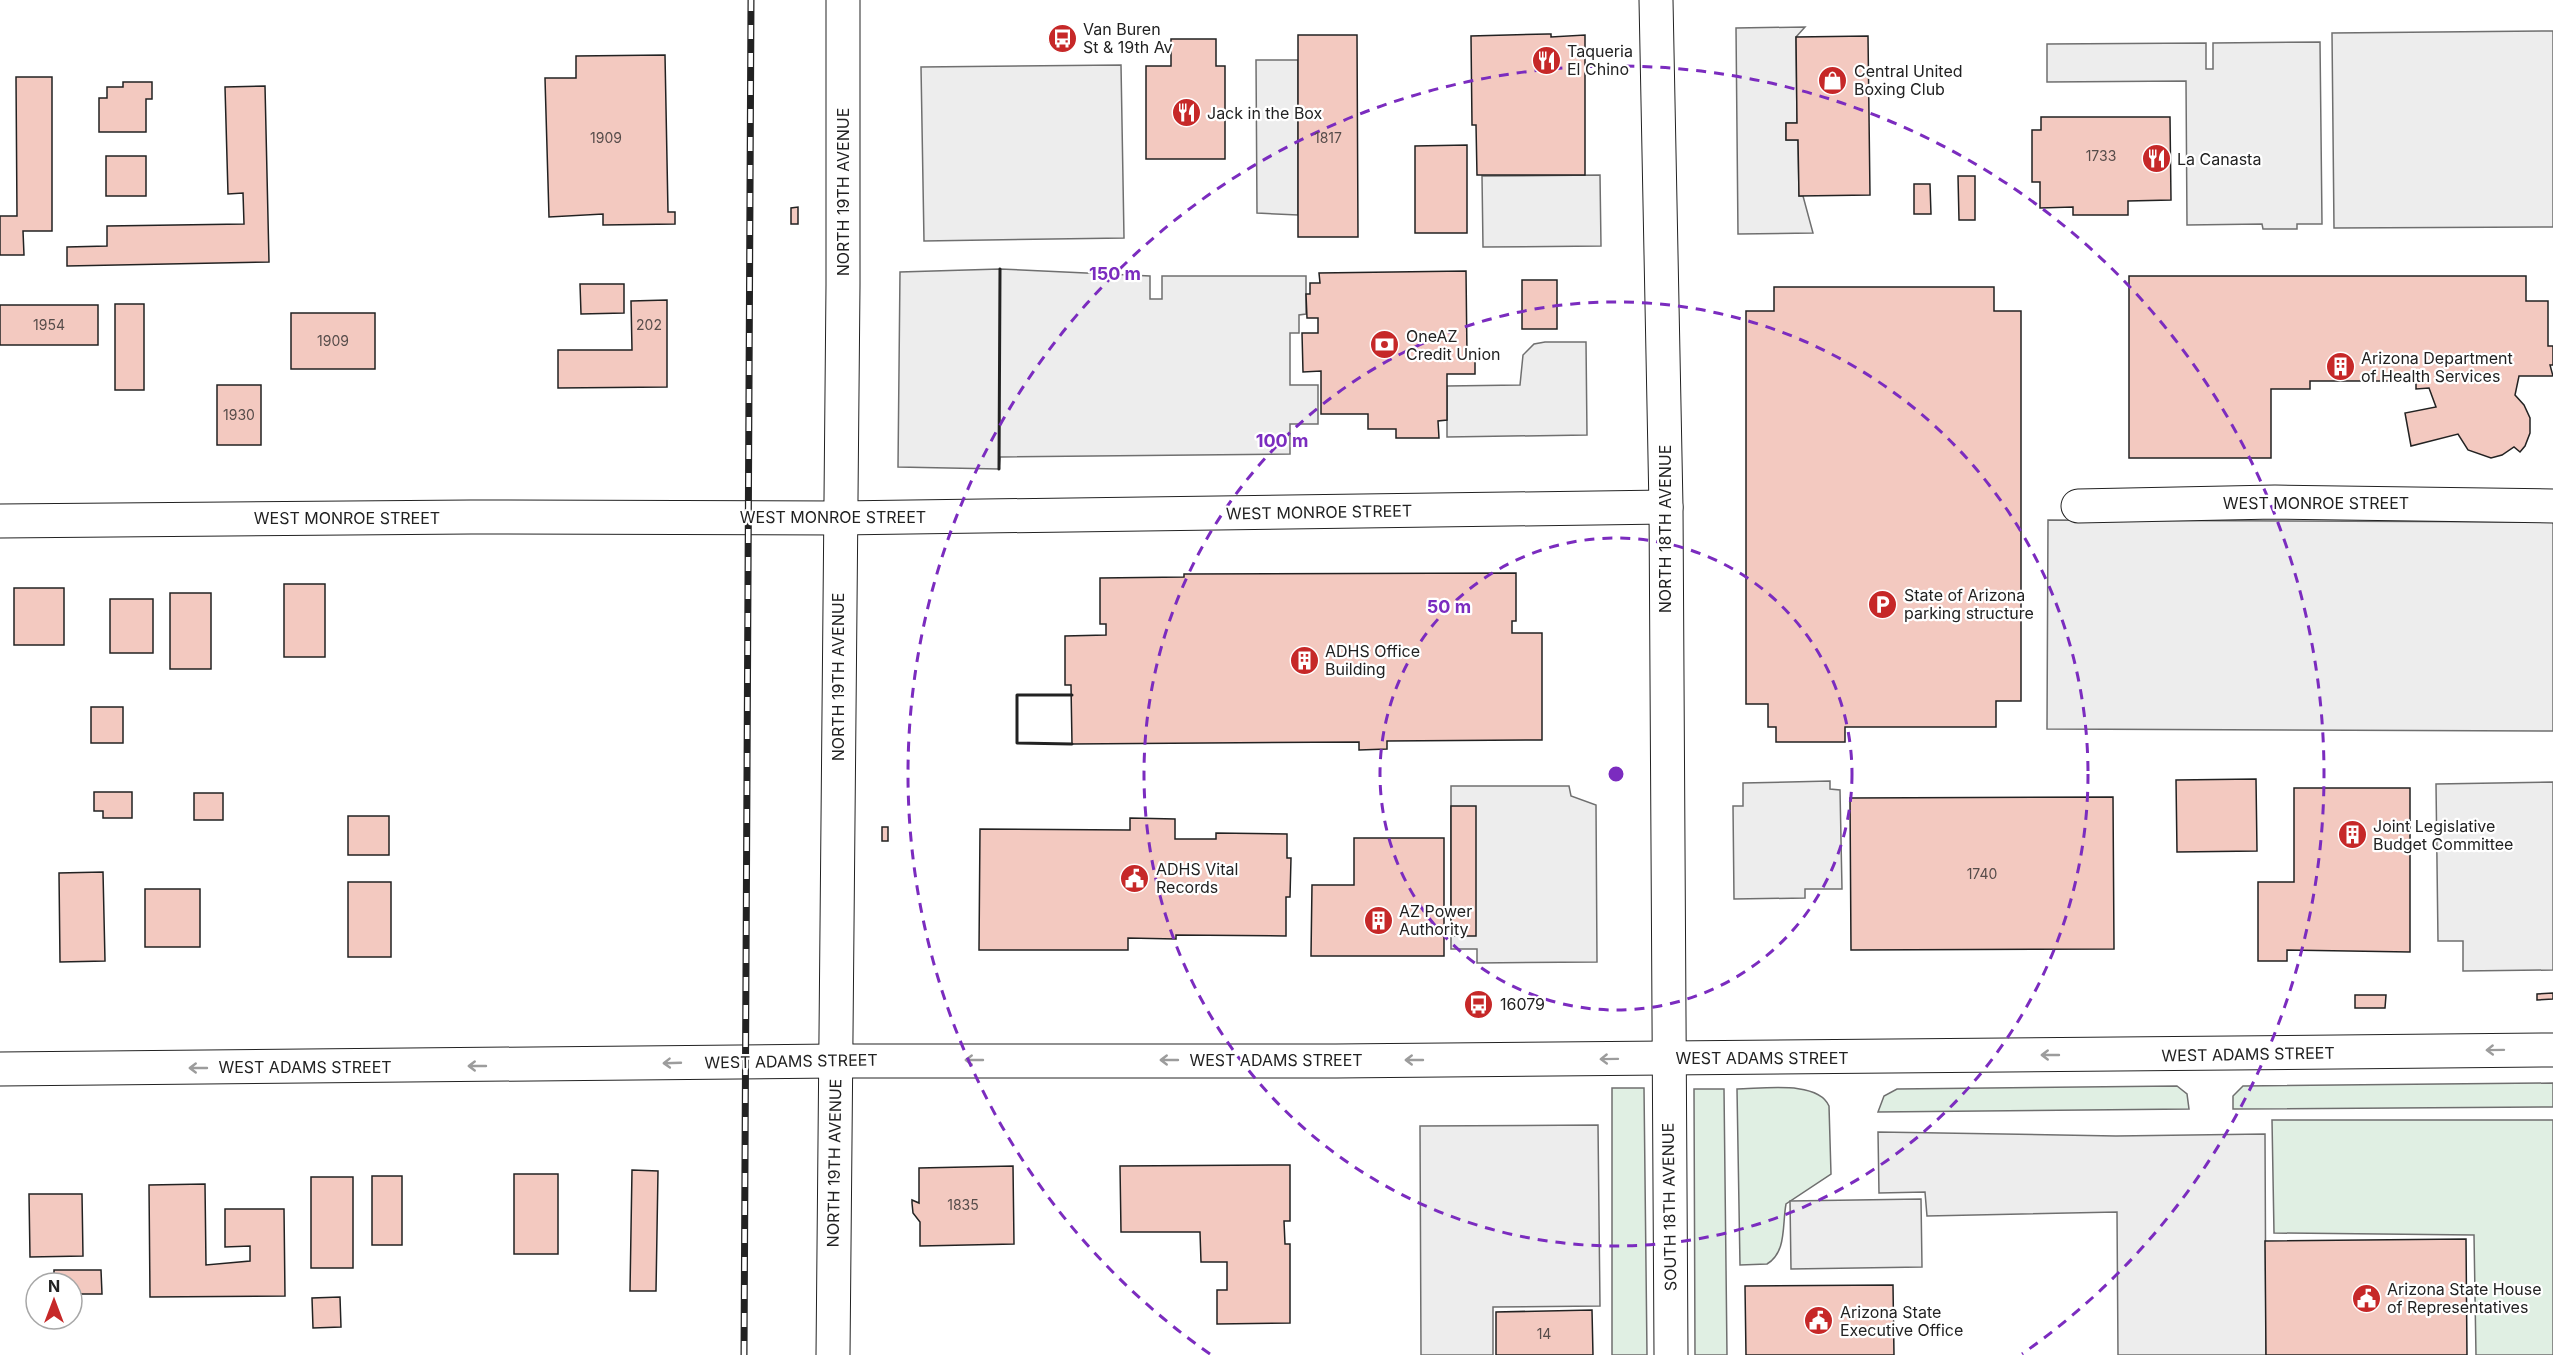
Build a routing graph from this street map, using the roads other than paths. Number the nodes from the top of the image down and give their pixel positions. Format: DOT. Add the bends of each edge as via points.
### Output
graph roads {
  1 [pos="843,0"];
  2 [pos="1656,0"];
  3 [pos="2078,506"];
  4 [pos="2553,506"];
  5 [pos="1666,507"];
  6 [pos="839,518"];
  7 [pos="0,521"];
  8 [pos="2553,1050"];
  9 [pos="1667,1059"];
  10 [pos="835,1061"];
  11 [pos="0,1070"];
  12 [pos="833,1355"];
  13 [pos="1671,1355"];
  1 -- 6 [label="street, NORTH 19TH AVENUE"];
  2 -- 5 [label="street, NORTH 18TH AVENUE"];
  3 -- 4 [label="street, WEST MONROE STREET" via="2252,502"];
  5 -- 6 [label="street, WEST MONROE STREET"];
  5 -- 9 [label="street, NORTH 18TH AVENUE"];
  6 -- 7 [label="street, WEST MONROE STREET"];
  6 -- 10 [label="street, NORTH 19TH AVENUE"];
  8 -- 9 [label="street, WEST ADAMS STREET, one-way"];
  9 -- 10 [label="street, WEST ADAMS STREET, one-way"];
  9 -- 13 [label="street, SOUTH 18TH AVENUE"];
  10 -- 11 [label="street, WEST ADAMS STREET, one-way"];
  10 -- 12 [label="street, NORTH 19TH AVENUE"];
}
